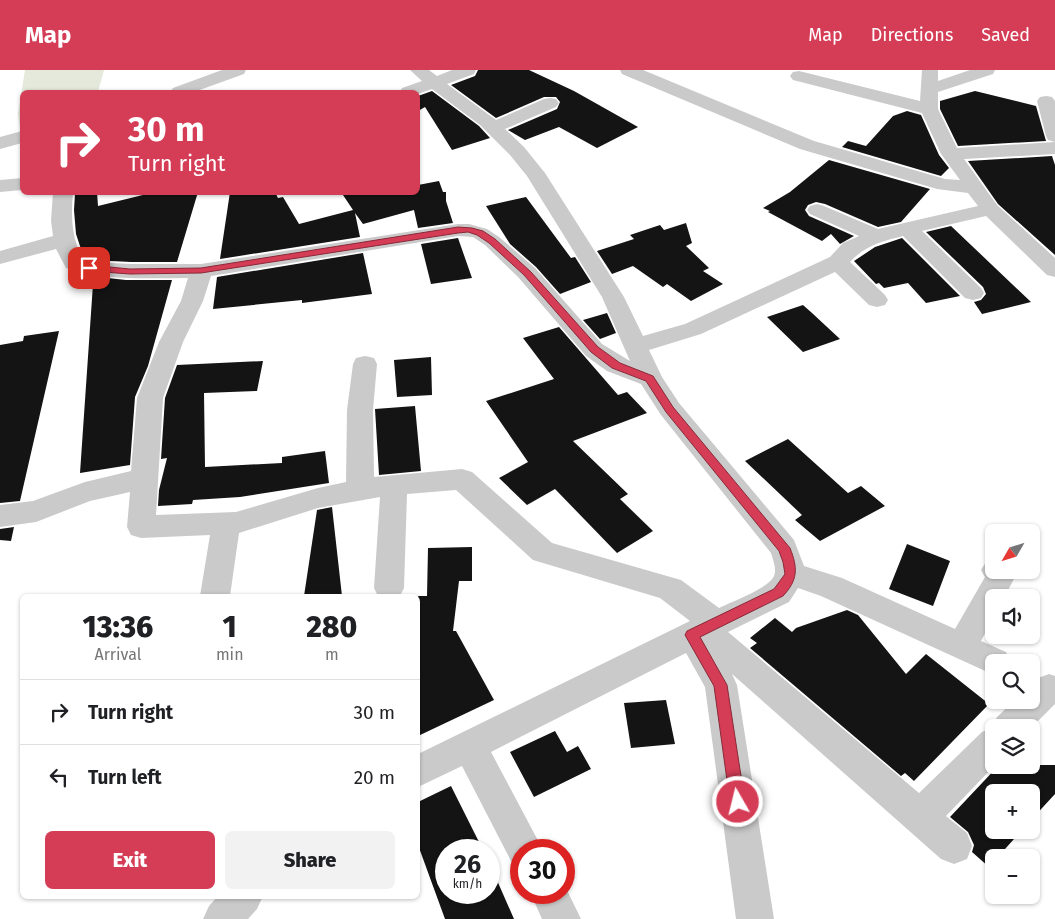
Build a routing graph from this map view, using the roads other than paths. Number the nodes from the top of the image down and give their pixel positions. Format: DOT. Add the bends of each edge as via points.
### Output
graph roads {
  1 [pos="238,70"];
  2 [pos="468,70"];
  3 [pos="628,70"];
  4 [pos="930,70"];
  5 [pos="987,70"];
  6 [pos="427,76"];
  7 [pos="799,76"];
  8 [pos="184,90"];
  9 [pos="410,90"];
  10 [pos="929,100"];
  11 [pos="1046,101"];
  12 [pos="550,103"];
  13 [pos="493,128"];
  14 [pos="1055,136"];
  15 [pos="20,138"];
  16 [pos="0,143"];
  17 [pos="1055,148"];
  18 [pos="952,154"];
  19 [pos="20,184"];
  20 [pos="0,186"];
  21 [pos="973,187"];
  22 [pos="63,195"];
  23 [pos="990,209"];
  24 [pos="817,210"];
  25 [pos="908,228"];
  26 [pos="876,236"];
  27 [pos="63,240"];
  28 [pos="0,258"];
  29 [pos="838,262"];
  30 [pos="201,270"];
  31 [pos="1055,270"];
  32 [pos="973,294"];
  33 [pos="877,300"];
  34 [pos="635,346"];
  35 [pos="365,364"];
  36 [pos="650,378"];
  37 [pos="144,478"];
  38 [pos="394,486"];
  39 [pos="360,490"];
  40 [pos="0,516"];
  41 [pos="226,524"];
  42 [pos="791,574"];
  43 [pos="999,579"];
  44 [pos="389,588"];
  45 [pos="215,594"];
  46 [pos="703,629"];
  47 [pos="961,647"];
  48 [pos="985,658"];
  49 [pos="1045,686"];
  50 [pos="1017,719"];
  51 [pos="469,745"];
  52 [pos="985,752"];
  53 [pos="420,770"];
  54 [pos="920,817"];
  55 [pos="519,839"];
  56 [pos="954,846"];
  57 [pos="241,899"];
  58 [pos="554,904"];
  59 [pos="222,919"];
  60 [pos="562,919"];
  61 [pos="755,919"];
  1 -- 8 [label="street"];
  2 -- 6 [label="street"];
  3 -- 21 [label="street" via="807,145 944,185"];
  4 -- 10 [label="street"];
  5 -- 10 [label="street"];
  6 -- 9 [label="street"];
  6 -- 13 [label="street"];
  7 -- 10 [label="street"];
  10 -- 18 [label="street"];
  11 -- 14 [label="street"];
  12 -- 13 [label="street"];
  13 -- 34 [label="street" via="535,173 613,297"];
  15 -- 16 [label="street"];
  17 -- 18 [label="street"];
  18 -- 21 [label="street"];
  19 -- 20 [label="street"];
  21 -- 23 [label="street"];
  22 -- 27 [label="street" via="60,218"];
  23 -- 25 [label="street"];
  23 -- 31 [label="street"];
  24 -- 26 [label="street"];
  25 -- 26 [label="street"];
  25 -- 32 [label="street"];
  26 -- 29 [label="street" via="851,248"];
  27 -- 28 [label="street"];
  27 -- 30 [label="street" via="74,263 89,268"];
  29 -- 33 [label="street"];
  29 -- 34 [label="street" via="692,329"];
  30 -- 36 [label="street" via="469,230 492,241 527,274 594,350 616,365"];
  30 -- 37 [label="street" via="192,301 171,342 150,398"];
  34 -- 36 [label="street"];
  35 -- 39 [label="street" via="360,410"];
  36 -- 42 [label="street" via="670,409 784,548"];
  37 -- 40 [label="street" via="85,492 36,511"];
  37 -- 41 [label="street" via="141,527"];
  38 -- 39 [label="street"];
  38 -- 44 [label="street"];
  38 -- 46 [label="street" via="462,479 543,552 670,590"];
  39 -- 41 [label="street" via="318,498"];
  41 -- 45 [label="street"];
  42 -- 46 [label="street" via="778,592"];
  42 -- 47 [label="street" via="830,587"];
  43 -- 47 [label="street"];
  46 -- 51 [label="street"];
  46 -- 54 [label="street"];
  46 -- 61 [label="street" via="721,685"];
  47 -- 48 [label="street"];
  49 -- 50 [label="street"];
  51 -- 53 [label="street"];
  51 -- 55 [label="street"];
  52 -- 54 [label="street"];
  54 -- 56 [label="street"];
  57 -- 59 [label="street"];
  58 -- 60 [label="street"];
}
